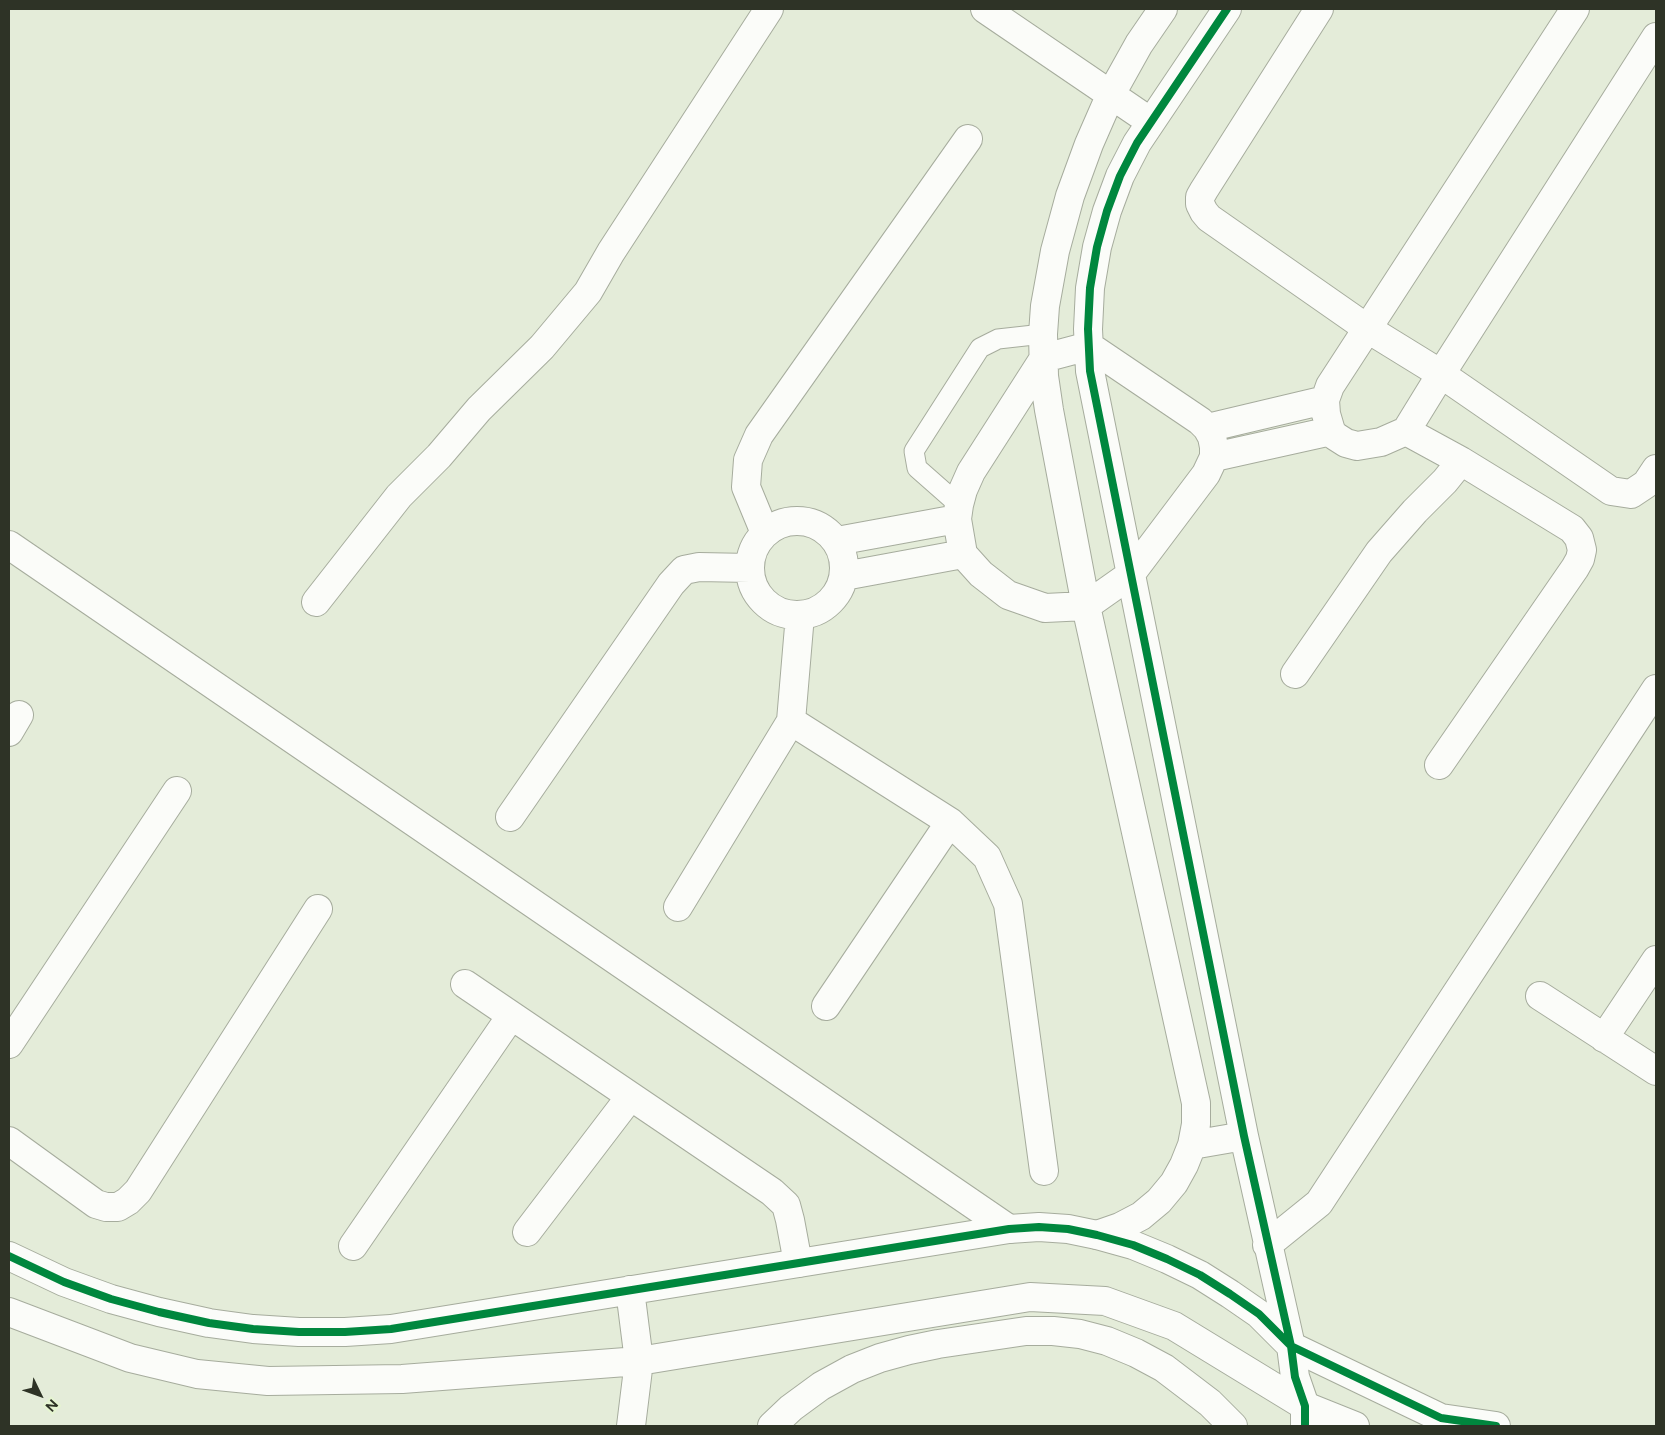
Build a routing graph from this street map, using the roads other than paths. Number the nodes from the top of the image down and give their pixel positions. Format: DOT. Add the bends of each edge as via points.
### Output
graph roads {
  1 [pos="769,9"];
  2 [pos="985,9"];
  3 [pos="1163,9"];
  4 [pos="1228,9"];
  5 [pos="1319,9"];
  6 [pos="1575,9"];
  7 [pos="1656,37"];
  8 [pos="1110,96"];
  9 [pos="1150,122"];
  10 [pos="968,139"];
  11 [pos="1368,328"];
  12 [pos="1043,346"];
  13 [pos="1089,346"];
  14 [pos="1441,374"];
  15 [pos="1325,400"];
  16 [pos="1207,428"];
  17 [pos="1331,430"];
  18 [pos="1406,431"];
  19 [pos="1214,457"];
  20 [pos="1461,461"];
  21 [pos="1656,469"];
  22 [pos="958,512"];
  23 [pos="765,533"];
  24 [pos="837,541"];
  25 [pos="9,545"];
  26 [pos="963,554"];
  27 [pos="750,568"];
  28 [pos="1130,575"];
  29 [pos="844,576"];
  30 [pos="316,602"];
  31 [pos="1086,606"];
  32 [pos="800,615"];
  33 [pos="1295,674"];
  34 [pos="1656,690"];
  35 [pos="791,722"];
  36 [pos="1439,765"];
  37 [pos="177,791"];
  38 [pos="510,817"];
  39 [pos="950,822"];
  40 [pos="678,908"];
  41 [pos="318,909"];
  42 [pos="1656,960"];
  43 [pos="465,984"];
  44 [pos="1540,996"];
  45 [pos="826,1006"];
  46 [pos="511,1016"];
  47 [pos="1604,1038"];
  48 [pos="9,1044"];
  49 [pos="1656,1071"];
  50 [pos="630,1097"];
  51 [pos="1244,1136"];
  52 [pos="9,1140"];
  53 [pos="1192,1145"];
  54 [pos="1044,1171"];
  55 [pos="1009,1228"];
  56 [pos="527,1232"];
  57 [pos="1098,1234"];
  58 [pos="1268,1245"];
  59 [pos="353,1246"];
  60 [pos="9,1256"];
  61 [pos="798,1263"];
  62 [pos="630,1290"];
  63 [pos="9,1312"];
  64 [pos="1291,1346"];
  65 [pos="639,1361"];
  66 [pos="1305,1416"];
  67 [pos="1440,1422"];
  68 [pos="630,1426"];
  69 [pos="772,1426"];
  70 [pos="1233,1426"];
  71 [pos="1355,1426"];
  72 [pos="1496,1426"];
  1 -- 30 [label="street" via="588,292 542,347 479,409 399,496"];
  2 -- 8 [label="street"];
  3 -- 8 [label="street"];
  4 -- 9 [label="street"];
  5 -- 11 [label="street" via="1204,190 1200,204 1209,218"];
  6 -- 11 [label="street"];
  7 -- 14 [label="street"];
  8 -- 9 [label="street"];
  8 -- 12 [label="street" via="1070,196 1049,278"];
  9 -- 13 [label="street" via="1120,176 1097,246 1090,288"];
  10 -- 23 [label="street" via="759,435 748,460 746,487"];
  11 -- 14 [label="street"];
  11 -- 15 [label="street" via="1330,386"];
  12 -- 13 [label="street"];
  12 -- 22 [label="street" via="970,472"];
  12 -- 22 [label="lane" via="998,339 980,348 914,451 917,468"];
  12 -- 31 [label="street" via="1049,410"];
  13 -- 16 [label="street"];
  13 -- 28 [label="street" via="1090,371"];
  14 -- 18 [label="street"];
  14 -- 21 [label="street" via="1611,491 1631,494 1646,484"];
  15 -- 16 [label="street"];
  15 -- 17 [label="street"];
  16 -- 19 [label="street" via="1212,437"];
  17 -- 18 [label="street" via="1346,443 1357,446 1381,442"];
  17 -- 19 [label="street"];
  18 -- 20 [label="street"];
  19 -- 28 [label="street" via="1206,474"];
  20 -- 33 [label="street" via="1380,552"];
  20 -- 36 [label="street" via="1572,529 1582,550 1580,560"];
  22 -- 24 [label="street"];
  22 -- 26 [label="street"];
  23 -- 24 [label="street" via="782,523 797,520 813,523"];
  23 -- 27 [label="street" via="754,549"];
  24 -- 29 [label="street" via="844,558"];
  25 -- 55 [label="street"];
  26 -- 29 [label="street"];
  26 -- 31 [label="street" via="1008,596 1045,608"];
  27 -- 32 [label="street" via="754,587 764,602 781,612"];
  27 -- 38 [label="street" via="699,567 684,570 671,584"];
  28 -- 31 [label="street"];
  28 -- 51 [label="street"];
  29 -- 32 [label="street" via="839,591 829,603 815,612"];
  31 -- 53 [label="street" via="1196,1103"];
  32 -- 35 [label="street"];
  34 -- 58 [label="street" via="1319,1203"];
  35 -- 39 [label="street"];
  35 -- 40 [label="street"];
  37 -- 48 [label="street"];
  39 -- 45 [label="street"];
  39 -- 54 [label="street" via="987,857 1008,904"];
  41 -- 52 [label="street" via="138,1191 128,1201 118,1207 96,1204"];
  42 -- 47 [label="street"];
  43 -- 46 [label="street"];
  44 -- 47 [label="street"];
  46 -- 50 [label="street"];
  46 -- 59 [label="street"];
  47 -- 49 [label="street"];
  50 -- 56 [label="street"];
  50 -- 61 [label="street" via="786,1204"];
  51 -- 53 [label="street"];
  51 -- 58 [label="street"];
  53 -- 57 [label="street" via="1174,1183 1159,1201 1134,1220"];
  55 -- 57 [label="street" via="1039,1227"];
  55 -- 61 [label="street"];
  57 -- 64 [label="street" via="1141,1248 1200,1275 1259,1314"];
  58 -- 64 [label="street"];
  60 -- 62 [label="street" via="64,1282 159,1312 208,1323 299,1332 391,1329"];
  61 -- 62 [label="street"];
  62 -- 65 [label="street"];
  63 -- 65 [label="street" via="130,1358 197,1374 268,1381 402,1379"];
  64 -- 66 [label="street"];
  64 -- 67 [label="street"];
  65 -- 66 [label="street" via="1030,1297 1105,1302 1174,1326"];
  65 -- 68 [label="street"];
  66 -- 71 [label="street"];
  67 -- 72 [label="street"];
  69 -- 70 [label="street" via="820,1386 880,1358 938,1344 1026,1331 1053,1331 1107,1341 1136,1353 1164,1368 1210,1403"];
}
